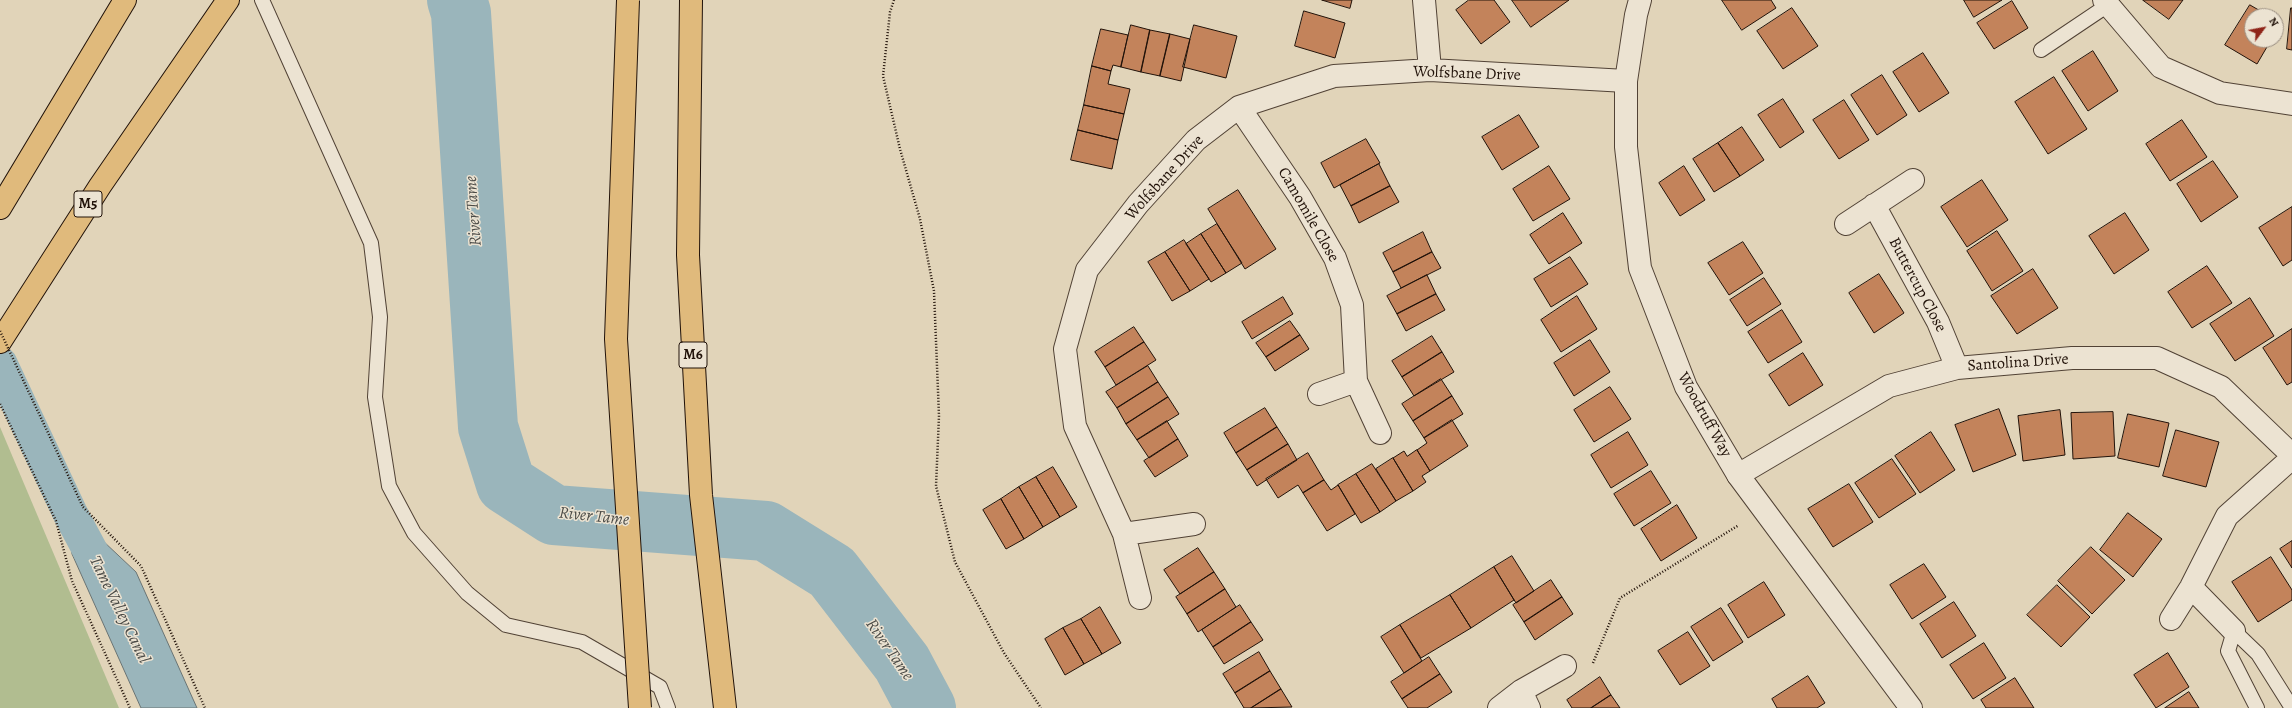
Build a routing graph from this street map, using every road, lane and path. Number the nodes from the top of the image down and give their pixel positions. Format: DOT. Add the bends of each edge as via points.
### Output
graph roads {
  1 [pos="125,0"];
  2 [pos="228,0"];
  3 [pos="262,0"];
  4 [pos="628,0"];
  5 [pos="691,0"];
  6 [pos="894,0"];
  7 [pos="1424,0"];
  8 [pos="1640,0"];
  9 [pos="2106,2"];
  10 [pos="2041,50"];
  11 [pos="1430,70"];
  12 [pos="1626,81"];
  13 [pos="2292,104"];
  14 [pos="1239,107"];
  15 [pos="1913,180"];
  16 [pos="1874,205"];
  17 [pos="0,208"];
  18 [pos="1846,224"];
  19 [pos="0,332"];
  20 [pos="0,342"];
  21 [pos="1957,368"];
  22 [pos="1356,381"];
  23 [pos="1319,394"];
  24 [pos="0,404"];
  25 [pos="1380,433"];
  26 [pos="2292,457"];
  27 [pos="1738,475"];
  28 [pos="1765,508"];
  29 [pos="1194,524"];
  30 [pos="1124,534"];
  31 [pos="2191,587"];
  32 [pos="1140,598"];
  33 [pos="2171,619"];
  34 [pos="2234,631"];
  35 [pos="1565,666"];
  36 [pos="1589,666"];
  37 [pos="1525,700"];
  38 [pos="130,708"];
  39 [pos="205,708"];
  40 [pos="640,708"];
  41 [pos="668,708"];
  42 [pos="725,708"];
  43 [pos="1041,708"];
  44 [pos="1499,708"];
  45 [pos="1911,708"];
  46 [pos="2257,708"];
  47 [pos="2292,708"];
  1 -- 17 [label="highway"];
  2 -- 20 [label="highway, M5" via="100,186"];
  3 -- 41 [label="lane" via="371,243 380,317 375,397 389,486 414,533 467,593 506,625 582,642 660,687"];
  4 -- 40 [label="highway, bridge" via="616,339"];
  5 -- 42 [label="highway, M6" via="688,255 701,495"];
  6 -- 43 [label="path" via="890,12 883,76 920,219 934,291 939,416 936,486 955,562 1004,653"];
  7 -- 11 [label="street"];
  8 -- 12 [label="street, Woodruff Way"];
  9 -- 10 [label="lane"];
  9 -- 13 [label="street" via="2161,67 2220,94"];
  11 -- 12 [label="street, Wolfsbane Drive"];
  11 -- 14 [label="street, Wolfsbane Drive" via="1334,76"];
  12 -- 27 [label="street, Woodruff Way" via="1626,146 1640,268 1686,387"];
  14 -- 22 [label="street, Camomile Close" via="1300,197 1335,258 1352,305"];
  14 -- 30 [label="street, Wolfsbane Drive" via="1196,140 1138,204 1087,270 1065,349 1075,426"];
  15 -- 16 [label="street"];
  16 -- 18 [label="street"];
  16 -- 21 [label="street, Buttercup Close" via="1938,322"];
  19 -- 39 [label="path, bridge" via="83,508 141,566"];
  21 -- 26 [label="street, Santolina Drive" via="2072,358 2157,358 2221,387"];
  21 -- 27 [label="street, Santolina Drive" via="1888,386"];
  22 -- 23 [label="street"];
  22 -- 25 [label="street, Camomile Close"];
  24 -- 38 [label="path" via="56,521 72,581"];
  26 -- 31 [label="street" via="2227,516"];
  27 -- 28 [label="street, Woodruff Way"];
  28 -- 36 [label="path" via="1620,598 1595,662"];
  28 -- 45 [label="street, Woodruff Way"];
  29 -- 30 [label="street"];
  30 -- 32 [label="street, Wolfsbane Drive"];
  31 -- 33 [label="street"];
  31 -- 34 [label="street"];
  34 -- 46 [label="lane" via="2228,651"];
  34 -- 47 [label="lane" via="2258,654"];
  35 -- 37 [label="street"];
  37 -- 44 [label="street"];
}
